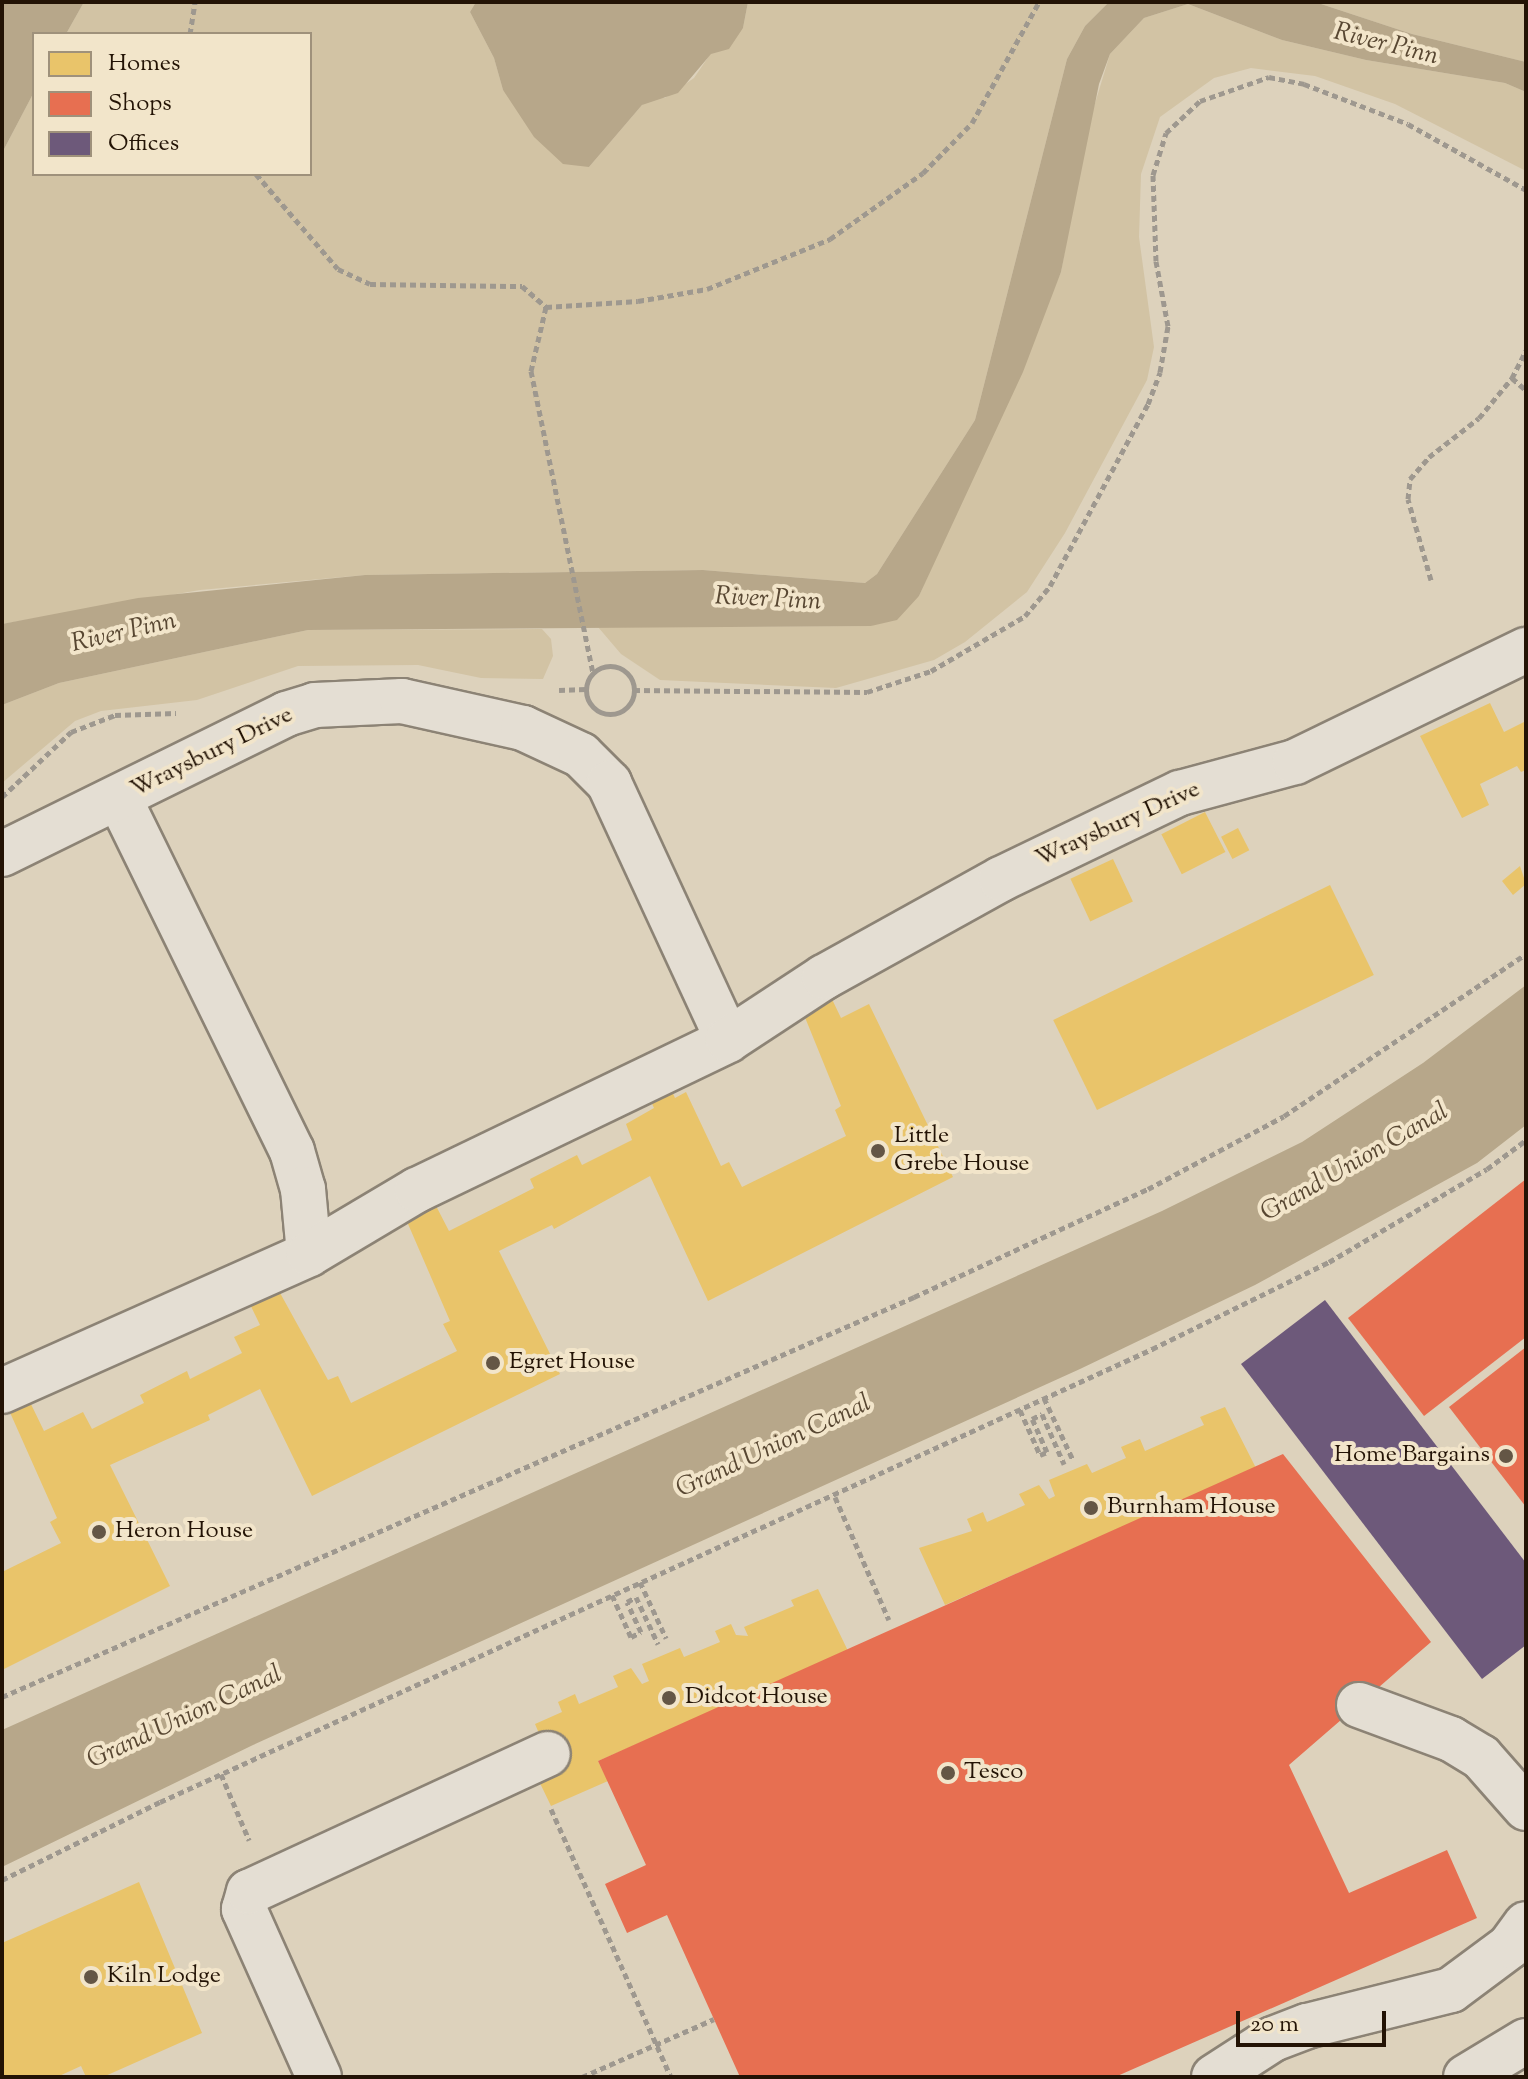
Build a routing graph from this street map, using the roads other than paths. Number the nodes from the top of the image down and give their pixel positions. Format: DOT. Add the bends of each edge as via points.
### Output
graph roads {
  1 [pos="1526,650"];
  2 [pos="119,798"];
  3 [pos="2,854"];
  4 [pos="728,1040"];
  5 [pos="309,1254"];
  6 [pos="2,1391"];
  7 [pos="1359,1705"];
  8 [pos="548,1754"];
  9 [pos="1526,1808"];
  10 [pos="1526,1924"];
  11 [pos="1526,2041"];
  12 [pos="319,2077"];
  13 [pos="1214,2077"];
  14 [pos="1466,2077"];
  1 -- 4 [label="street, Wraysbury Drive" via="1295,762 1180,793 1001,879 824,977"];
  2 -- 3 [label="street, Wraysbury Drive"];
  2 -- 4 [label="street, Wraysbury Drive" via="286,714 315,705 402,701 547,736 581,755 609,783"];
  2 -- 5 [label="street" via="292,1151 303,1189"];
  4 -- 5 [label="street, Wraysbury Drive" via="417,1190"];
  5 -- 6 [label="street, Wraysbury Drive"];
  7 -- 9 [label="street" via="1451,1739 1481,1757"];
  8 -- 12 [label="street" via="249,1892 244,1909"];
  10 -- 13 [label="street" via="1501,1954 1451,1990 1307,2026 1273,2039"];
  11 -- 14 [label="street"];
}
